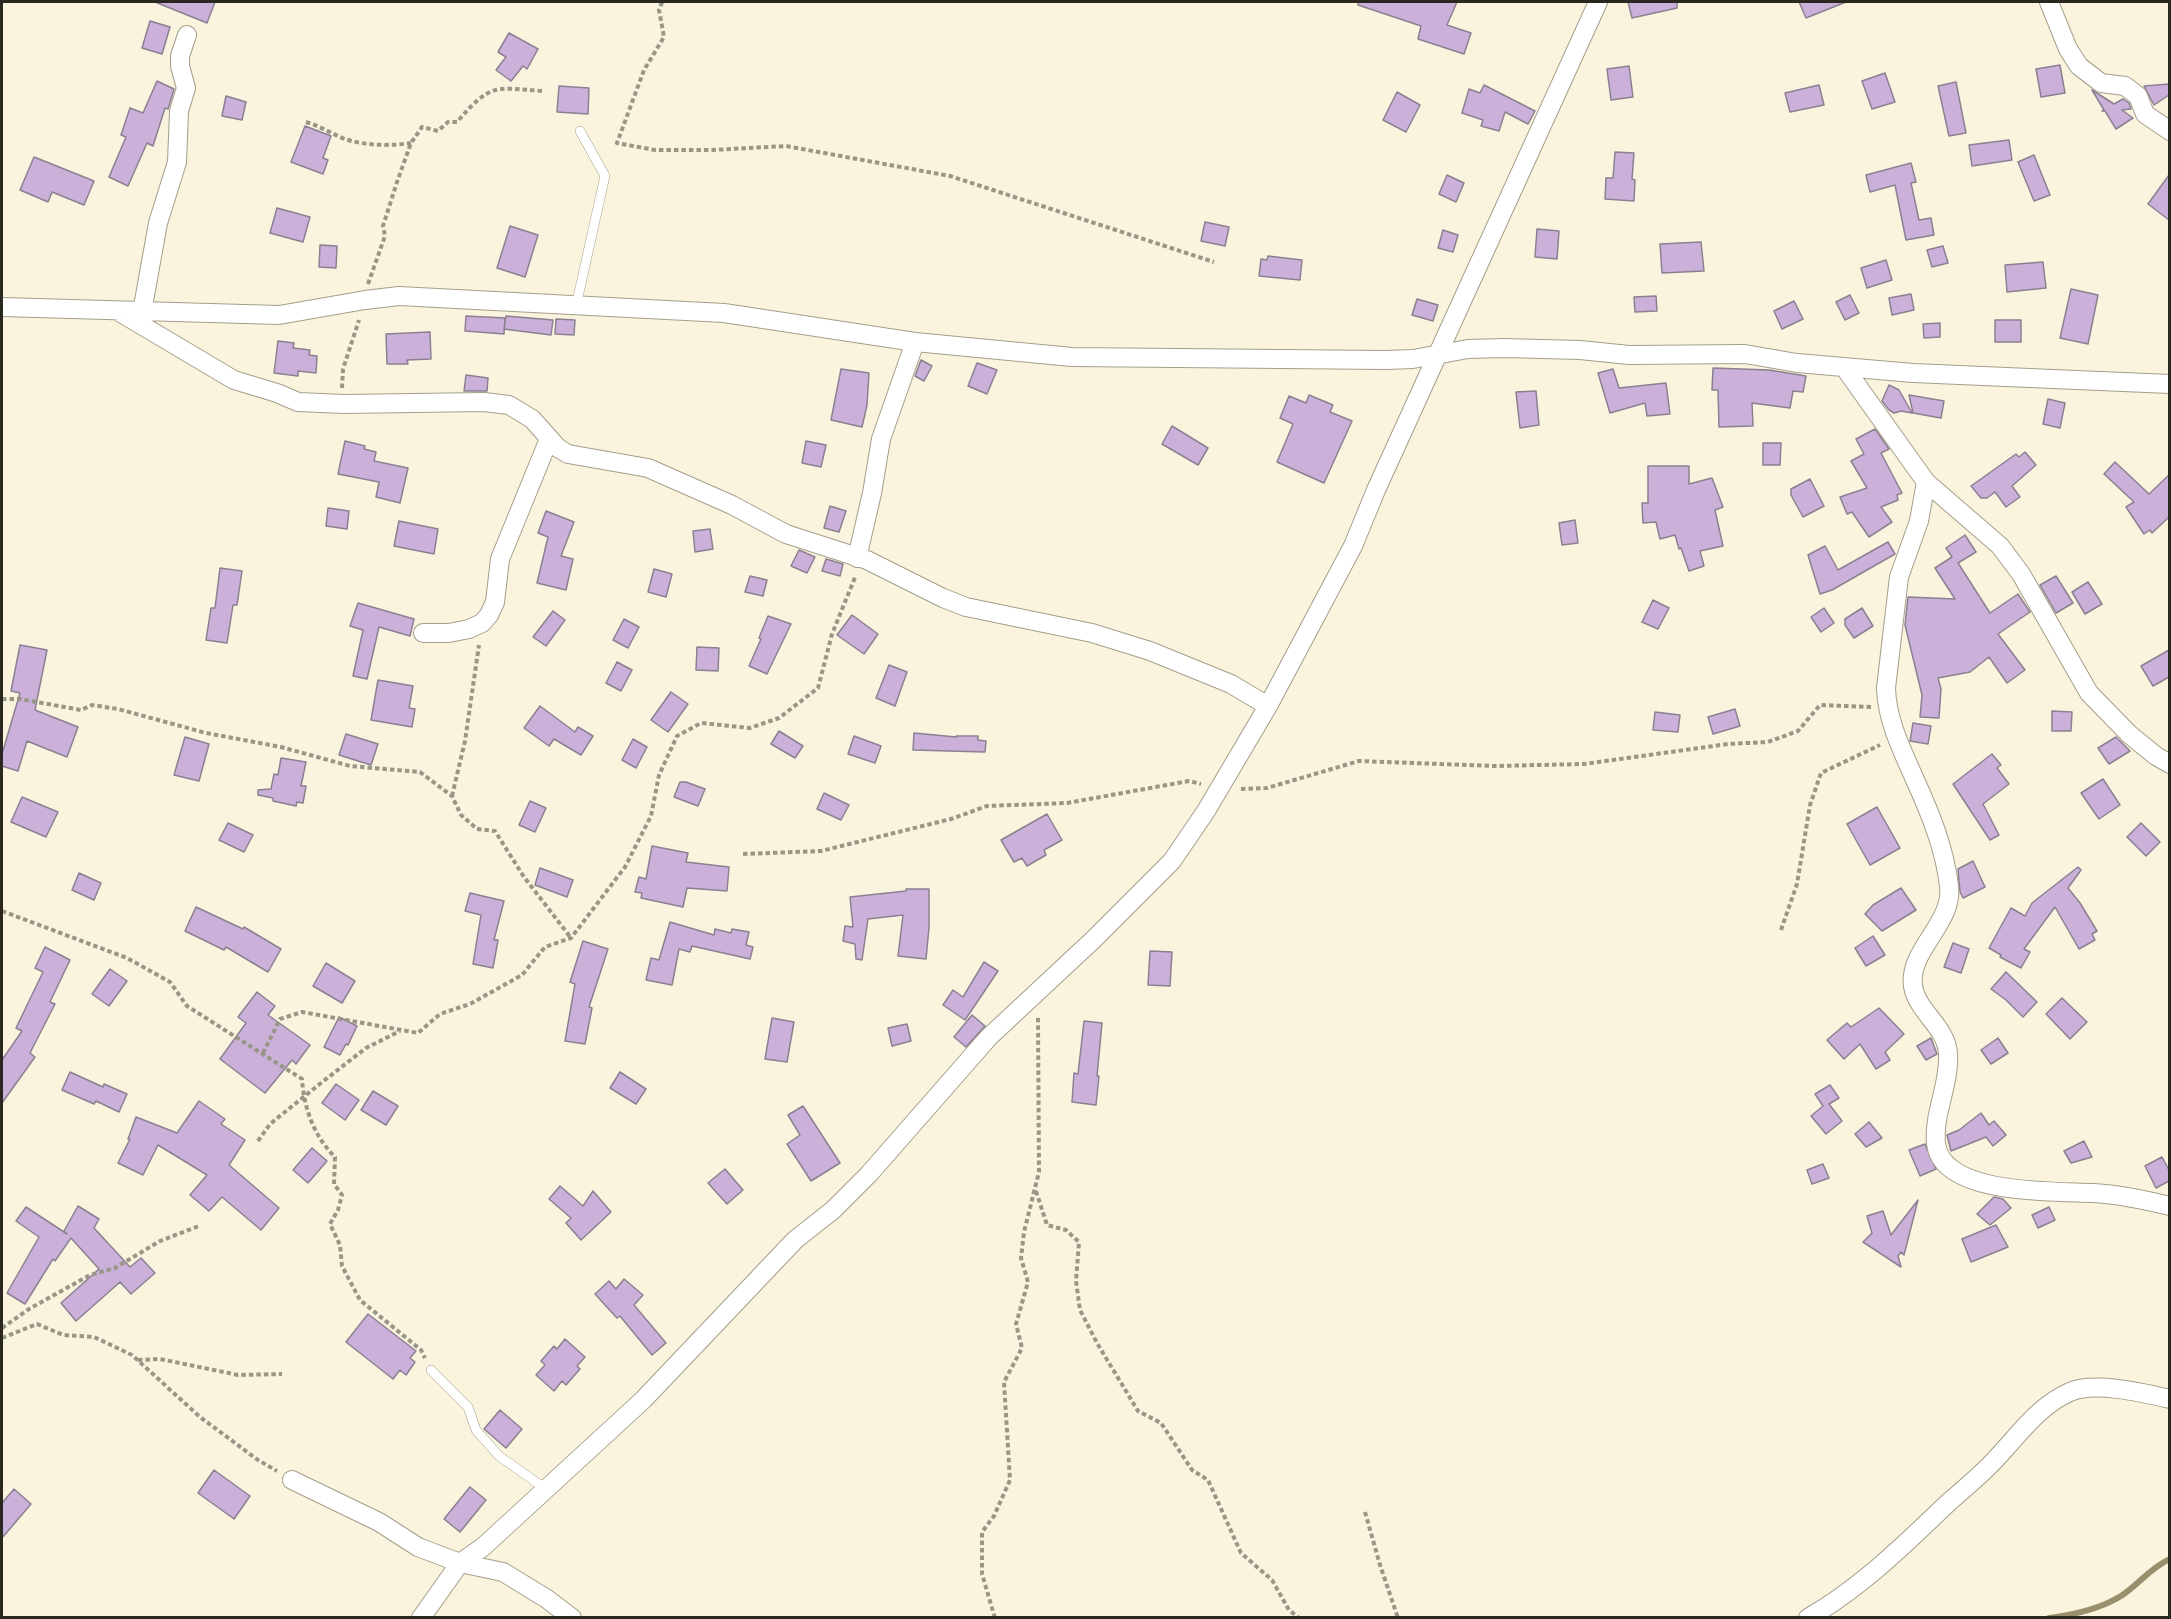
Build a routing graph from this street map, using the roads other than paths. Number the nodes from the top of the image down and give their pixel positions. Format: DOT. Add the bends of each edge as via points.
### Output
graph roads {
  1 [pos="1598,2"];
  2 [pos="2049,2"];
  3 [pos="187,35"];
  4 [pos="580,131"];
  5 [pos="2169,131"];
  6 [pos="576,306"];
  7 [pos="2,307"];
  8 [pos="118,311"];
  9 [pos="142,312"];
  10 [pos="915,342"];
  11 [pos="1439,355"];
  12 [pos="1844,367"];
  13 [pos="2169,384"];
  14 [pos="549,439"];
  15 [pos="1926,482"];
  16 [pos="862,559"];
  17 [pos="423,633"];
  18 [pos="1268,706"];
  19 [pos="2169,764"];
  20 [pos="2169,1206"];
  21 [pos="431,1370"];
  22 [pos="2169,1399"];
  23 [pos="292,1480"];
  24 [pos="546,1489"];
  25 [pos="460,1563"];
  26 [pos="421,1617"];
  27 [pos="572,1617"];
  28 [pos="1808,1617"];
  1 -- 11 [label="street"];
  2 -- 5 [label="street" via="2079,66 2101,83 2125,86 2138,96 2145,114"];
  3 -- 9 [label="street" via="180,56 186,88 179,111 177,162 158,222"];
  4 -- 6 [label="lane" via="605,176"];
  6 -- 9 [label="street" via="399,296 279,315"];
  6 -- 10 [label="street" via="724,313"];
  7 -- 8 [label="street"];
  8 -- 9 [label="street"];
  8 -- 14 [label="street" via="234,380 298,402 509,405 532,419"];
  10 -- 11 [label="street" via="1084,357 1386,360"];
  10 -- 16 [label="street" via="881,440"];
  11 -- 12 [label="street" via="1504,348 1629,355 1745,354"];
  11 -- 18 [label="street" via="1353,546"];
  12 -- 13 [label="street"];
  12 -- 15 [label="street"];
  14 -- 16 [label="street" via="568,454 648,468 670,476 786,534"];
  14 -- 17 [label="street" via="501,559 495,602 489,615 469,629"];
  15 -- 19 [label="street" via="2000,546 2021,574 2089,693 2129,734"];
  15 -- 20 [label="street" via="1919,521 1899,577 1887,674 1888,708 1894,732 1938,835 1949,886 1948,908 1918,962 1913,986 1946,1041 1948,1054 1936,1143 1939,1155 1943,1163 1961,1175 2011,1189 2095,1193"];
  16 -- 18 [label="street" via="966,607 1092,633 1150,651 1231,684"];
  18 -- 24 [label="street" via="1172,861 989,1037 869,1174 795,1240 643,1400"];
  21 -- 24 [label="lane" via="468,1407 476,1430 499,1456"];
  22 -- 28 [label="street" via="2102,1388 2072,1390 2048,1404 1914,1537 1868,1576"];
  23 -- 25 [label="street" via="379,1522 418,1547"];
  24 -- 25 [label="street"];
  25 -- 26 [label="street"];
  25 -- 27 [label="street" via="503,1572"];
}
